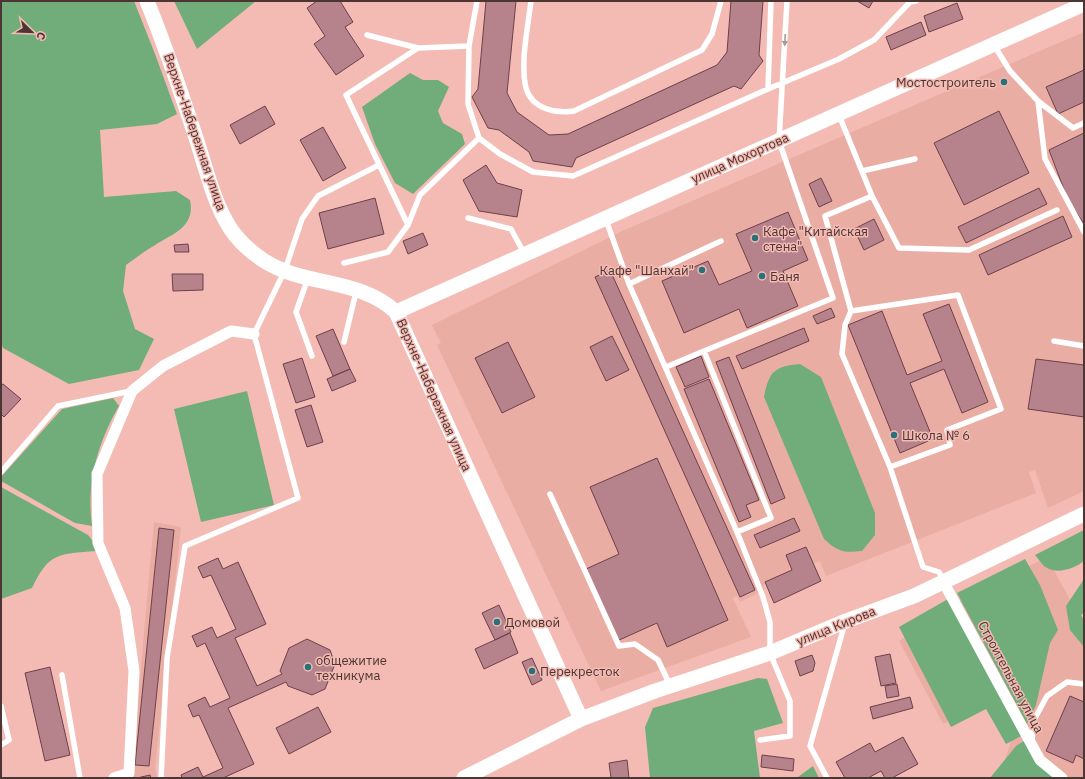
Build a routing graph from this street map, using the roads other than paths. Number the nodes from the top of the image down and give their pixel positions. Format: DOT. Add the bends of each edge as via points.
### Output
graph roads {
  1 [pos="148,1"];
  2 [pos="477,1"];
  3 [pos="531,1"];
  4 [pos="721,1"];
  5 [pos="771,1"];
  6 [pos="787,1"];
  7 [pos="909,1"];
  8 [pos="916,1"];
  9 [pos="1084,4"];
  10 [pos="367,35"];
  11 [pos="993,45"];
  12 [pos="469,46"];
  13 [pos="418,48"];
  14 [pos="783,83"];
  15 [pos="768,89"];
  16 [pos="1038,101"];
  17 [pos="839,114"];
  18 [pos="1084,123"];
  19 [pos="479,138"];
  20 [pos="779,141"];
  21 [pos="915,159"];
  22 [pos="379,165"];
  23 [pos="862,171"];
  24 [pos="872,196"];
  25 [pos="1057,210"];
  26 [pos="468,218"];
  27 [pos="606,219"];
  28 [pos="408,225"];
  29 [pos="1084,232"];
  30 [pos="722,241"];
  31 [pos="525,255"];
  32 [pos="344,263"];
  33 [pos="285,270"];
  34 [pos="308,278"];
  35 [pos="629,284"];
  36 [pos="356,289"];
  37 [pos="851,311"];
  38 [pos="396,312"];
  39 [pos="254,334"];
  40 [pos="1054,341"];
  41 [pos="344,342"];
  42 [pos="1084,346"];
  43 [pos="704,351"];
  44 [pos="312,356"];
  45 [pos="666,367"];
  46 [pos="132,391"];
  47 [pos="890,467"];
  48 [pos="1,472"];
  49 [pos="550,494"];
  50 [pos="1084,514"];
  51 [pos="737,532"];
  52 [pos="944,582"];
  53 [pos="846,621"];
  54 [pos="770,653"];
  55 [pos="62,675"];
  56 [pos="1084,684"];
  57 [pos="671,687"];
  58 [pos="1,706"];
  59 [pos="580,719"];
  60 [pos="760,740"];
  61 [pos="1,745"];
  62 [pos="1032,745"];
  63 [pos="80,778"];
  64 [pos="114,778"];
  65 [pos="161,778"];
  66 [pos="464,778"];
  67 [pos="827,778"];
  68 [pos="1062,778"];
  1 -- 33 [label="street, Верхне-Набережная улица" via="217,203 230,229 244,245 263,260"];
  2 -- 12 [label="lane"];
  3 -- 4 [label="lane" via="525,61 526,88 534,100 548,111 562,113 574,111 702,50 712,34"];
  5 -- 15 [label="lane"];
  6 -- 14 [label="lane, one-way"];
  7 -- 8 [label="lane"];
  7 -- 14 [label="lane" via="874,40"];
  9 -- 11 [label="street, улица Мохортова"];
  10 -- 13 [label="lane"];
  11 -- 16 [label="lane" via="1010,71"];
  11 -- 17 [label="street, улица Мохортова"];
  12 -- 13 [label="lane"];
  12 -- 19 [label="lane" via="468,104"];
  13 -- 22 [label="lane" via="346,95"];
  14 -- 15 [label="lane"];
  14 -- 20 [label="lane"];
  15 -- 19 [label="lane" via="573,176 533,172 500,154"];
  16 -- 18 [label="lane" via="1073,128"];
  16 -- 29 [label="lane" via="1045,159"];
  17 -- 20 [label="street, улица Мохортова"];
  17 -- 23 [label="lane"];
  19 -- 28 [label="lane" via="420,195"];
  20 -- 27 [label="street, улица Мохортова"];
  20 -- 43 [label="lane" via="833,298"];
  21 -- 23 [label="lane"];
  22 -- 28 [label="lane"];
  22 -- 33 [label="lane" via="318,196 302,219"];
  23 -- 24 [label="lane"];
  24 -- 25 [label="lane" via="899,248 969,250"];
  24 -- 37 [label="lane" via="825,216"];
  26 -- 31 [label="lane" via="511,229"];
  27 -- 31 [label="street, улица Мохортова"];
  27 -- 35 [label="lane"];
  28 -- 32 [label="lane" via="388,252"];
  30 -- 35 [label="lane"];
  31 -- 38 [label="street, улица Мохортова"];
  33 -- 34 [label="street, Верхне-Набережная улица"];
  33 -- 39 [label="lane"];
  34 -- 36 [label="street, Верхне-Набережная улица"];
  34 -- 44 [label="lane" via="296,312"];
  35 -- 45 [label="lane"];
  36 -- 38 [label="street, Верхне-Набережная улица" via="379,299"];
  36 -- 41 [label="lane"];
  37 -- 47 [label="lane" via="845,325 842,354"];
  37 -- 47 [label="lane" via="958,295 1001,409 947,430 950,444"];
  38 -- 59 [label="street, Верхне-Набережная улица"];
  39 -- 46 [label="street" via="231,331 163,366"];
  39 -- 65 [label="lane" via="298,498 186,546 167,658"];
  40 -- 42 [label="lane"];
  43 -- 45 [label="lane"];
  43 -- 51 [label="lane" via="771,518"];
  45 -- 51 [label="lane"];
  46 -- 48 [label="lane" via="58,406"];
  46 -- 64 [label="street" via="97,474 98,543 125,608 134,672 129,773"];
  47 -- 52 [label="lane" via="923,567 939,572"];
  49 -- 57 [label="lane" via="619,646 635,644 658,660"];
  50 -- 52 [label="street, улица Кирова"];
  51 -- 54 [label="lane" via="763,597 770,622"];
  52 -- 53 [label="street, улица Кирова"];
  52 -- 62 [label="street, Строительная улица"];
  53 -- 54 [label="street, улица Кирова"];
  53 -- 67 [label="lane" via="810,746"];
  54 -- 57 [label="street, улица Кирова"];
  54 -- 60 [label="lane" via="790,701 790,736"];
  55 -- 63 [label="lane"];
  56 -- 62 [label="lane" via="1067,682 1047,696 1034,720"];
  57 -- 59 [label="street, улица Кирова"];
  58 -- 61 [label="lane" via="9,740"];
  59 -- 66 [label="street, улица Кирова"];
  62 -- 68 [label="street, Строительная улица" via="1040,760"];
}
